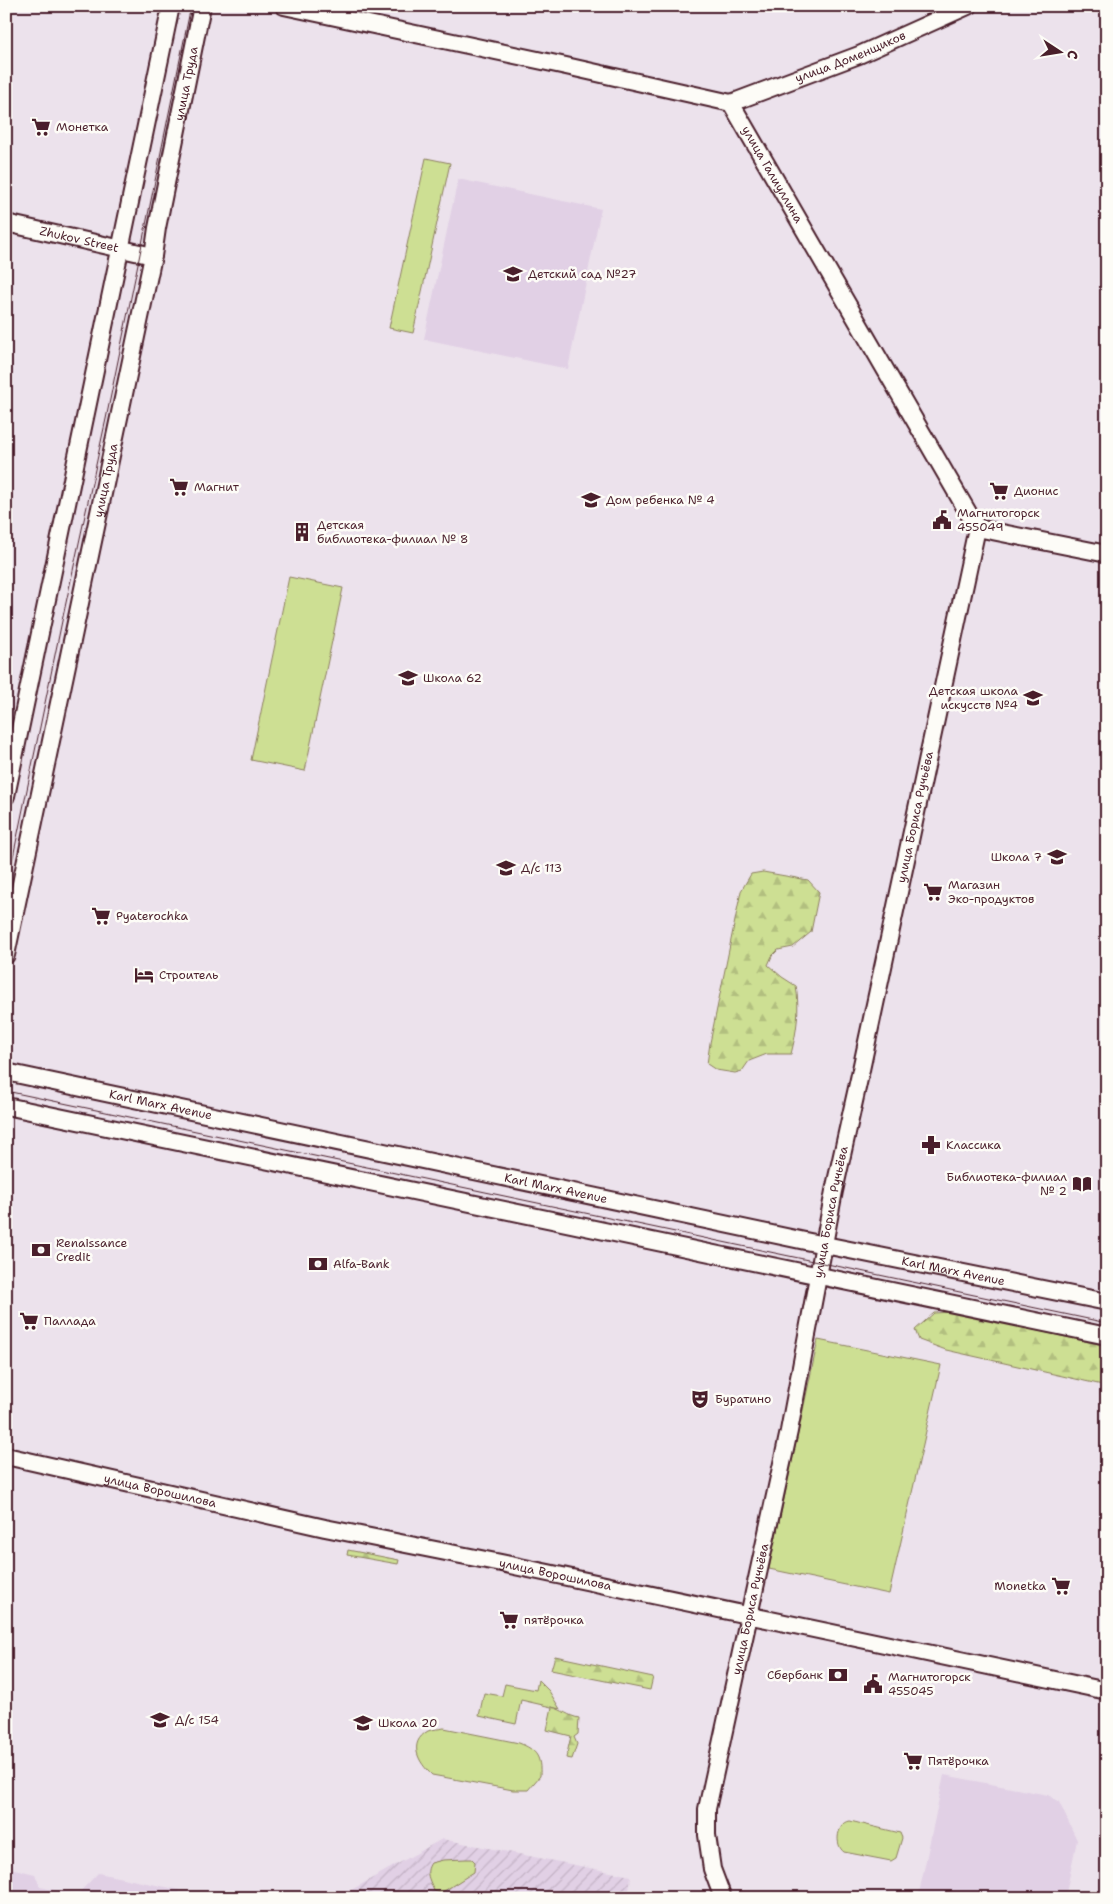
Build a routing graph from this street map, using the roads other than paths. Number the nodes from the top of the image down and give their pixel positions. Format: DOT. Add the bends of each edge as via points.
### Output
graph roads {
  1 [pos="171,6"];
  2 [pos="202,6"];
  3 [pos="284,6"];
  4 [pos="968,6"];
  5 [pos="731,103"];
  6 [pos="6,223"];
  7 [pos="119,248"];
  8 [pos="153,256"];
  9 [pos="977,528"];
  10 [pos="1107,554"];
  11 [pos="6,796"];
  12 [pos="6,955"];
  13 [pos="6,1072"];
  14 [pos="6,1106"];
  15 [pos="824,1244"];
  16 [pos="818,1277"];
  17 [pos="1107,1302"];
  18 [pos="1107,1336"];
  19 [pos="6,1456"];
  20 [pos="748,1616"];
  21 [pos="1107,1691"];
  22 [pos="723,1898"];
  1 -- 7 [label="main road"];
  2 -- 8 [label="main road, улица Труда"];
  3 -- 5 [label="main road"];
  4 -- 5 [label="main road, улица Доменщиков" via="859,55"];
  5 -- 9 [label="main road, улица Галиуллина"];
  6 -- 7 [label="main road, Zhukov Street"];
  7 -- 8 [label="main road, Zhukov Street"];
  7 -- 11 [label="main road"];
  8 -- 12 [label="main road, улица Труда"];
  9 -- 10 [label="main road"];
  9 -- 15 [label="main road, улица Бориса Ручьёва"];
  13 -- 15 [label="main road, Karl Marx Avenue"];
  14 -- 16 [label="main road"];
  15 -- 16 [label="main road, улица Бориса Ручьёва"];
  15 -- 17 [label="main road, Karl Marx Avenue"];
  16 -- 18 [label="main road"];
  16 -- 20 [label="main road, улица Бориса Ручьёва" via="789,1430"];
  19 -- 20 [label="main road, улица Ворошилова" via="325,1528"];
  20 -- 21 [label="main road, улица Ворошилова"];
  20 -- 22 [label="main road, улица Бориса Ручьёва" via="707,1809 712,1869"];
}
